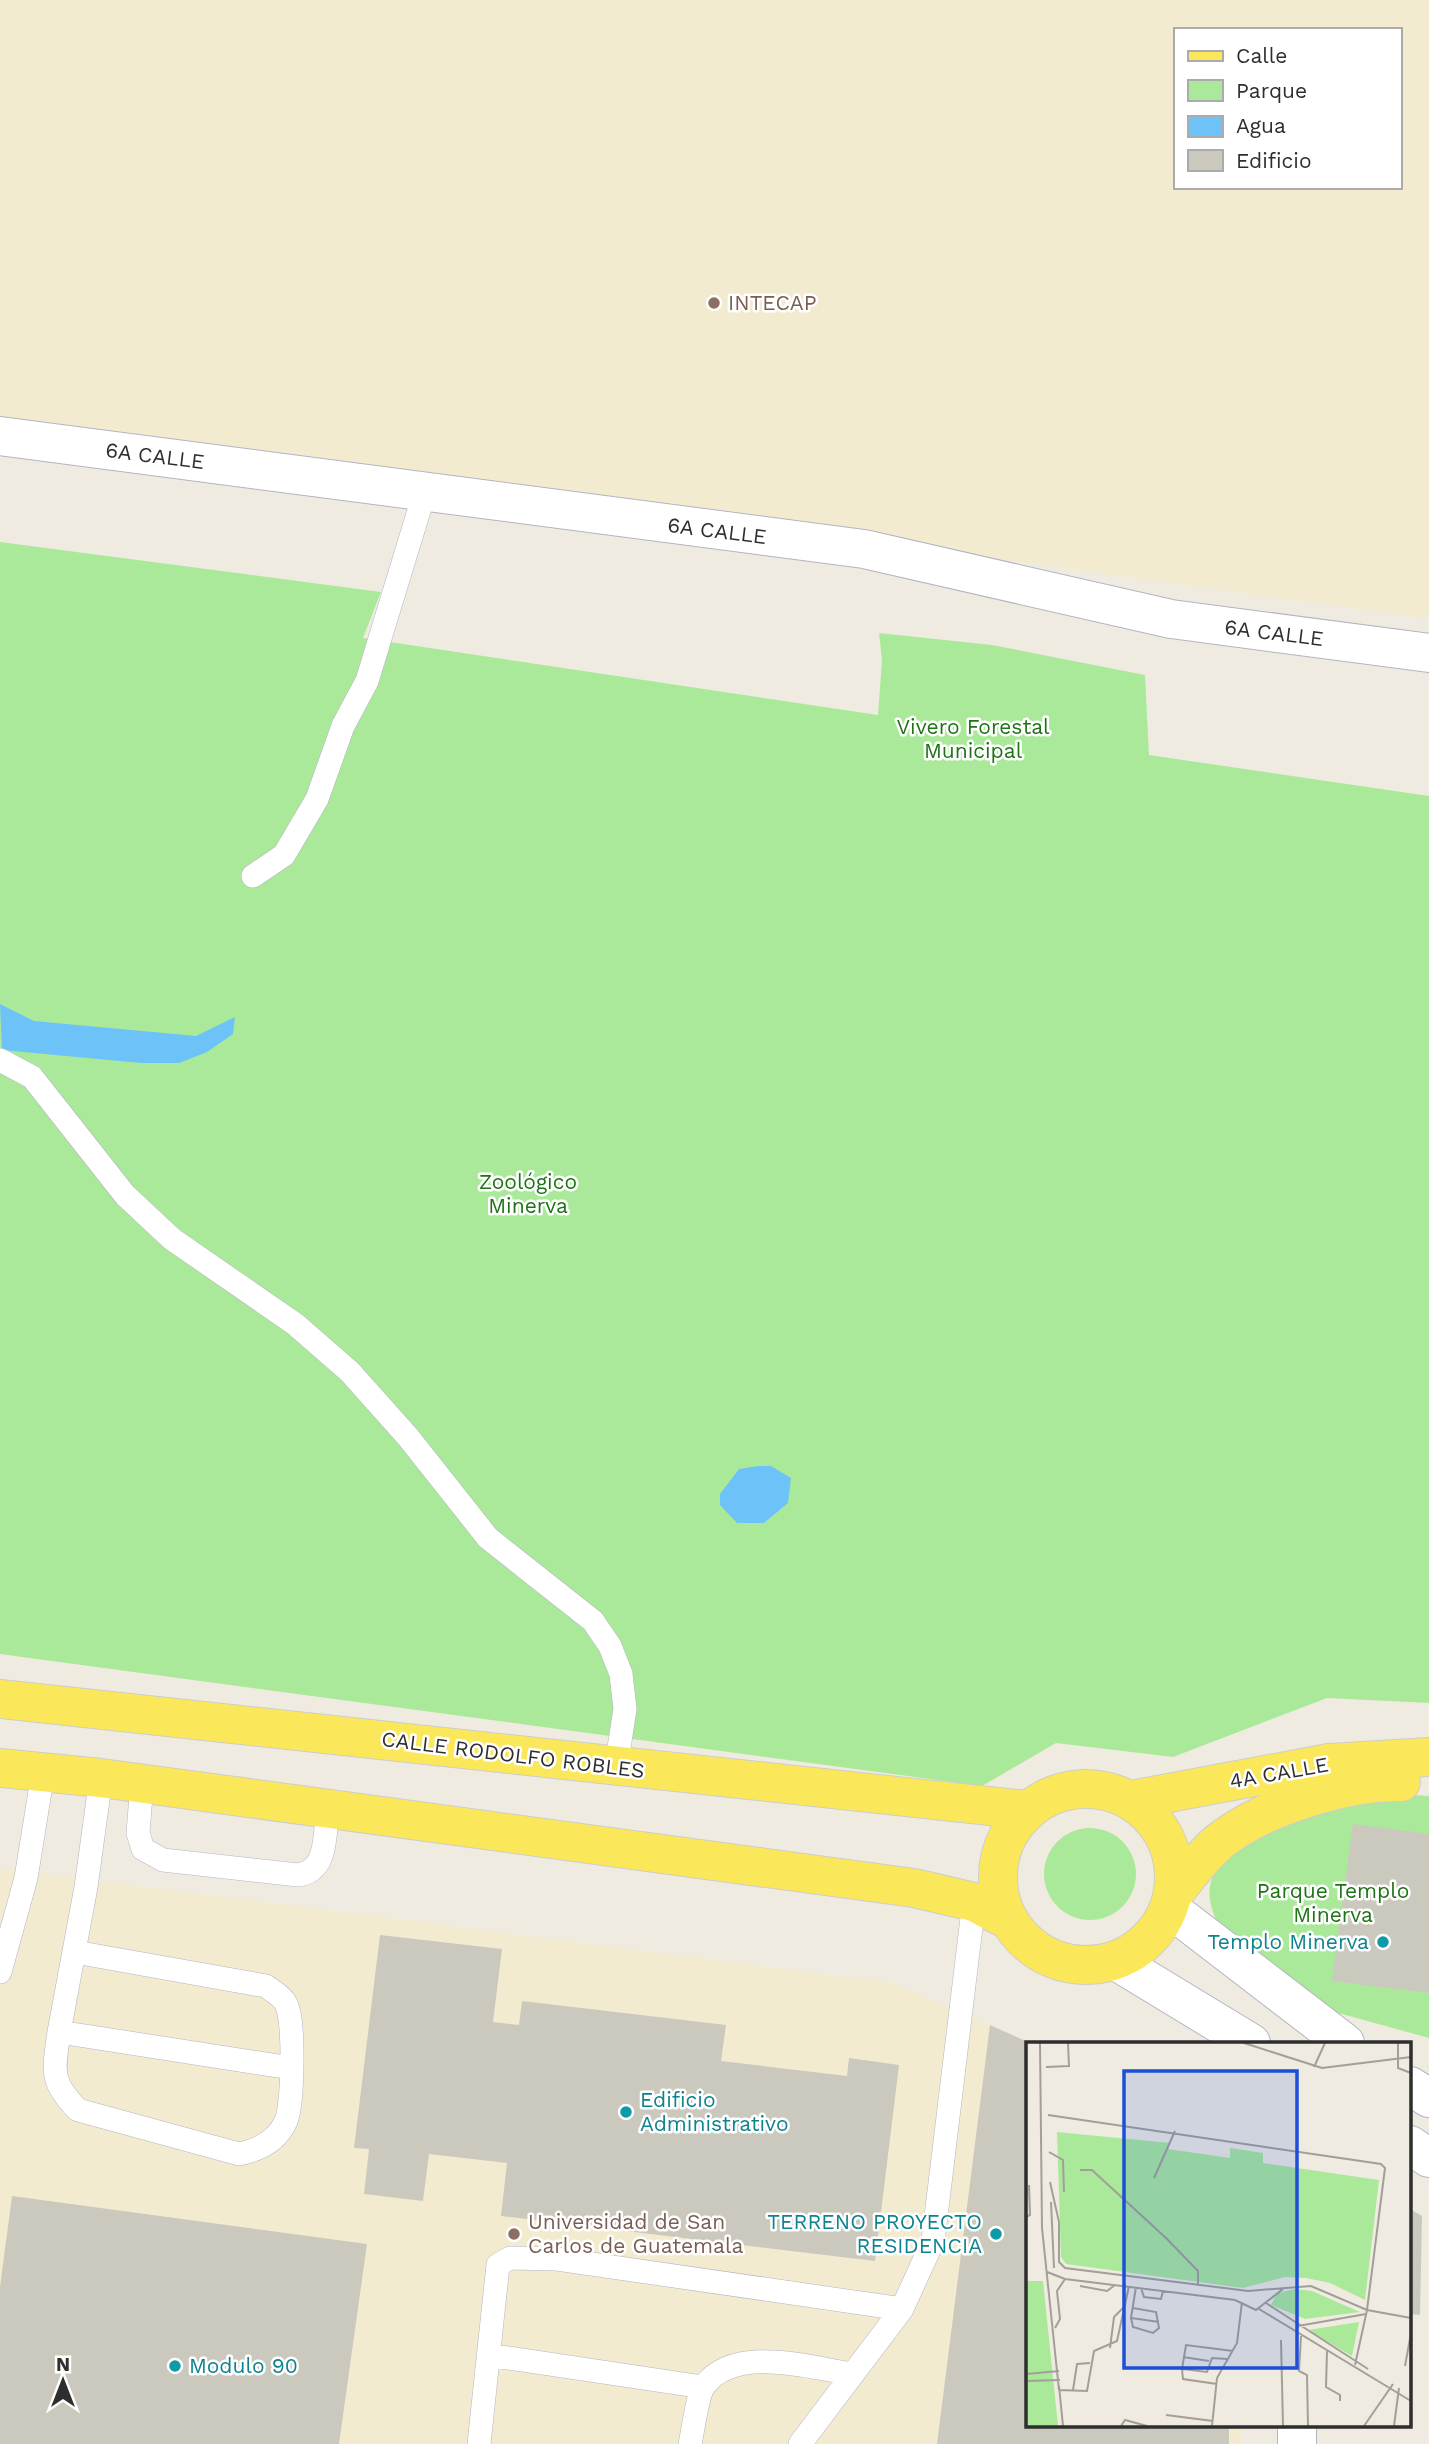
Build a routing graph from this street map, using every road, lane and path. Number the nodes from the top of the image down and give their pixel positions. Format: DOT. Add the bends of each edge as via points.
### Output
graph roads {
  1 [pos="0,436"];
  2 [pos="425,491"];
  3 [pos="1429,653"];
  4 [pos="253,876"];
  5 [pos="0,1060"];
  6 [pos="0,1699"];
  7 [pos="1429,1757"];
  8 [pos="615,1767"];
  9 [pos="0,1768"];
  10 [pos="43,1773"];
  11 [pos="101,1778"];
  12 [pos="142,1783"];
  13 [pos="1429,1783"];
  14 [pos="1131,1800"];
  15 [pos="328,1808"];
  16 [pos="1026,1810"];
  17 [pos="1171,1901"];
  18 [pos="974,1902"];
  19 [pos="1008,1920"];
  20 [pos="4,1940"];
  21 [pos="75,1952"];
  22 [pos="1116,1961"];
  23 [pos="0,1972"];
  24 [pos="59,2032"];
  25 [pos="1249,2042"];
  26 [pos="1344,2042"];
  27 [pos="291,2068"];
  28 [pos="1412,2087"];
  29 [pos="1429,2098"];
  30 [pos="1412,2146"];
  31 [pos="1429,2158"];
  32 [pos="902,2309"];
  33 [pos="488,2355"];
  34 [pos="853,2374"];
  35 [pos="703,2387"];
  36 [pos="1297,2426"];
  37 [pos="479,2444"];
  38 [pos="690,2444"];
  39 [pos="800,2444"];
  40 [pos="1297,2444"];
  1 -- 2 [label="street, 6A CALLE"];
  2 -- 3 [label="street, 6A CALLE" via="864,549 1171,619"];
  2 -- 4 [label="lane" via="367,681 343,726 317,799 284,855"];
  5 -- 8 [label="lane" via="32,1077 125,1195 172,1239 295,1324 350,1371 488,1538 593,1621 621,1674 625,1709"];
  6 -- 8 [label="main road, CALLE RODOLFO ROBLES"];
  7 -- 14 [label="main road, 4A CALLE" via="1329,1763"];
  8 -- 16 [label="main road, CALLE RODOLFO ROBLES"];
  9 -- 10 [label="main road"];
  10 -- 11 [label="main road"];
  10 -- 20 [label="lane" via="26,1878"];
  11 -- 12 [label="main road"];
  11 -- 21 [label="lane"];
  12 -- 15 [label="main road"];
  12 -- 15 [label="lane" via="138,1833 143,1849 163,1860 309,1873 317,1868 321,1855"];
  13 -- 17 [label="main road, 4A CALLE" via="1357,1786 1259,1816 1221,1840"];
  14 -- 16 [label="main road" via="1105,1790 1077,1788 1050,1795"];
  14 -- 17 [label="main road" via="1155,1821 1170,1847 1175,1878"];
  15 -- 18 [label="main road" via="914,1888"];
  16 -- 19 [label="main road" via="1008,1834 998,1862 998,1892"];
  17 -- 22 [label="main road" via="1157,1930 1139,1948"];
  17 -- 26 [label="street"];
  18 -- 19 [label="main road"];
  18 -- 32 [label="lane" via="940,2204 933,2241"];
  19 -- 22 [label="main road" via="1023,1940 1043,1955 1091,1965"];
  20 -- 23 [label="lane"];
  21 -- 24 [label="lane"];
  21 -- 27 [label="lane" via="266,1986 286,2002 290,2014"];
  22 -- 25 [label="street"];
  24 -- 27 [label="lane"];
  24 -- 27 [label="lane" via="55,2067 59,2091 78,2110 239,2154 257,2150 287,2120"];
  28 -- 29 [label="street"];
  30 -- 31 [label="street"];
  32 -- 33 [label="lane" via="557,2259 510,2258 498,2265"];
  32 -- 34 [label="lane"];
  33 -- 35 [label="lane"];
  33 -- 37 [label="lane"];
  34 -- 35 [label="lane" via="765,2362 728,2367"];
  34 -- 39 [label="lane"];
  35 -- 38 [label="lane"];
  36 -- 40 [label="street"];
}
